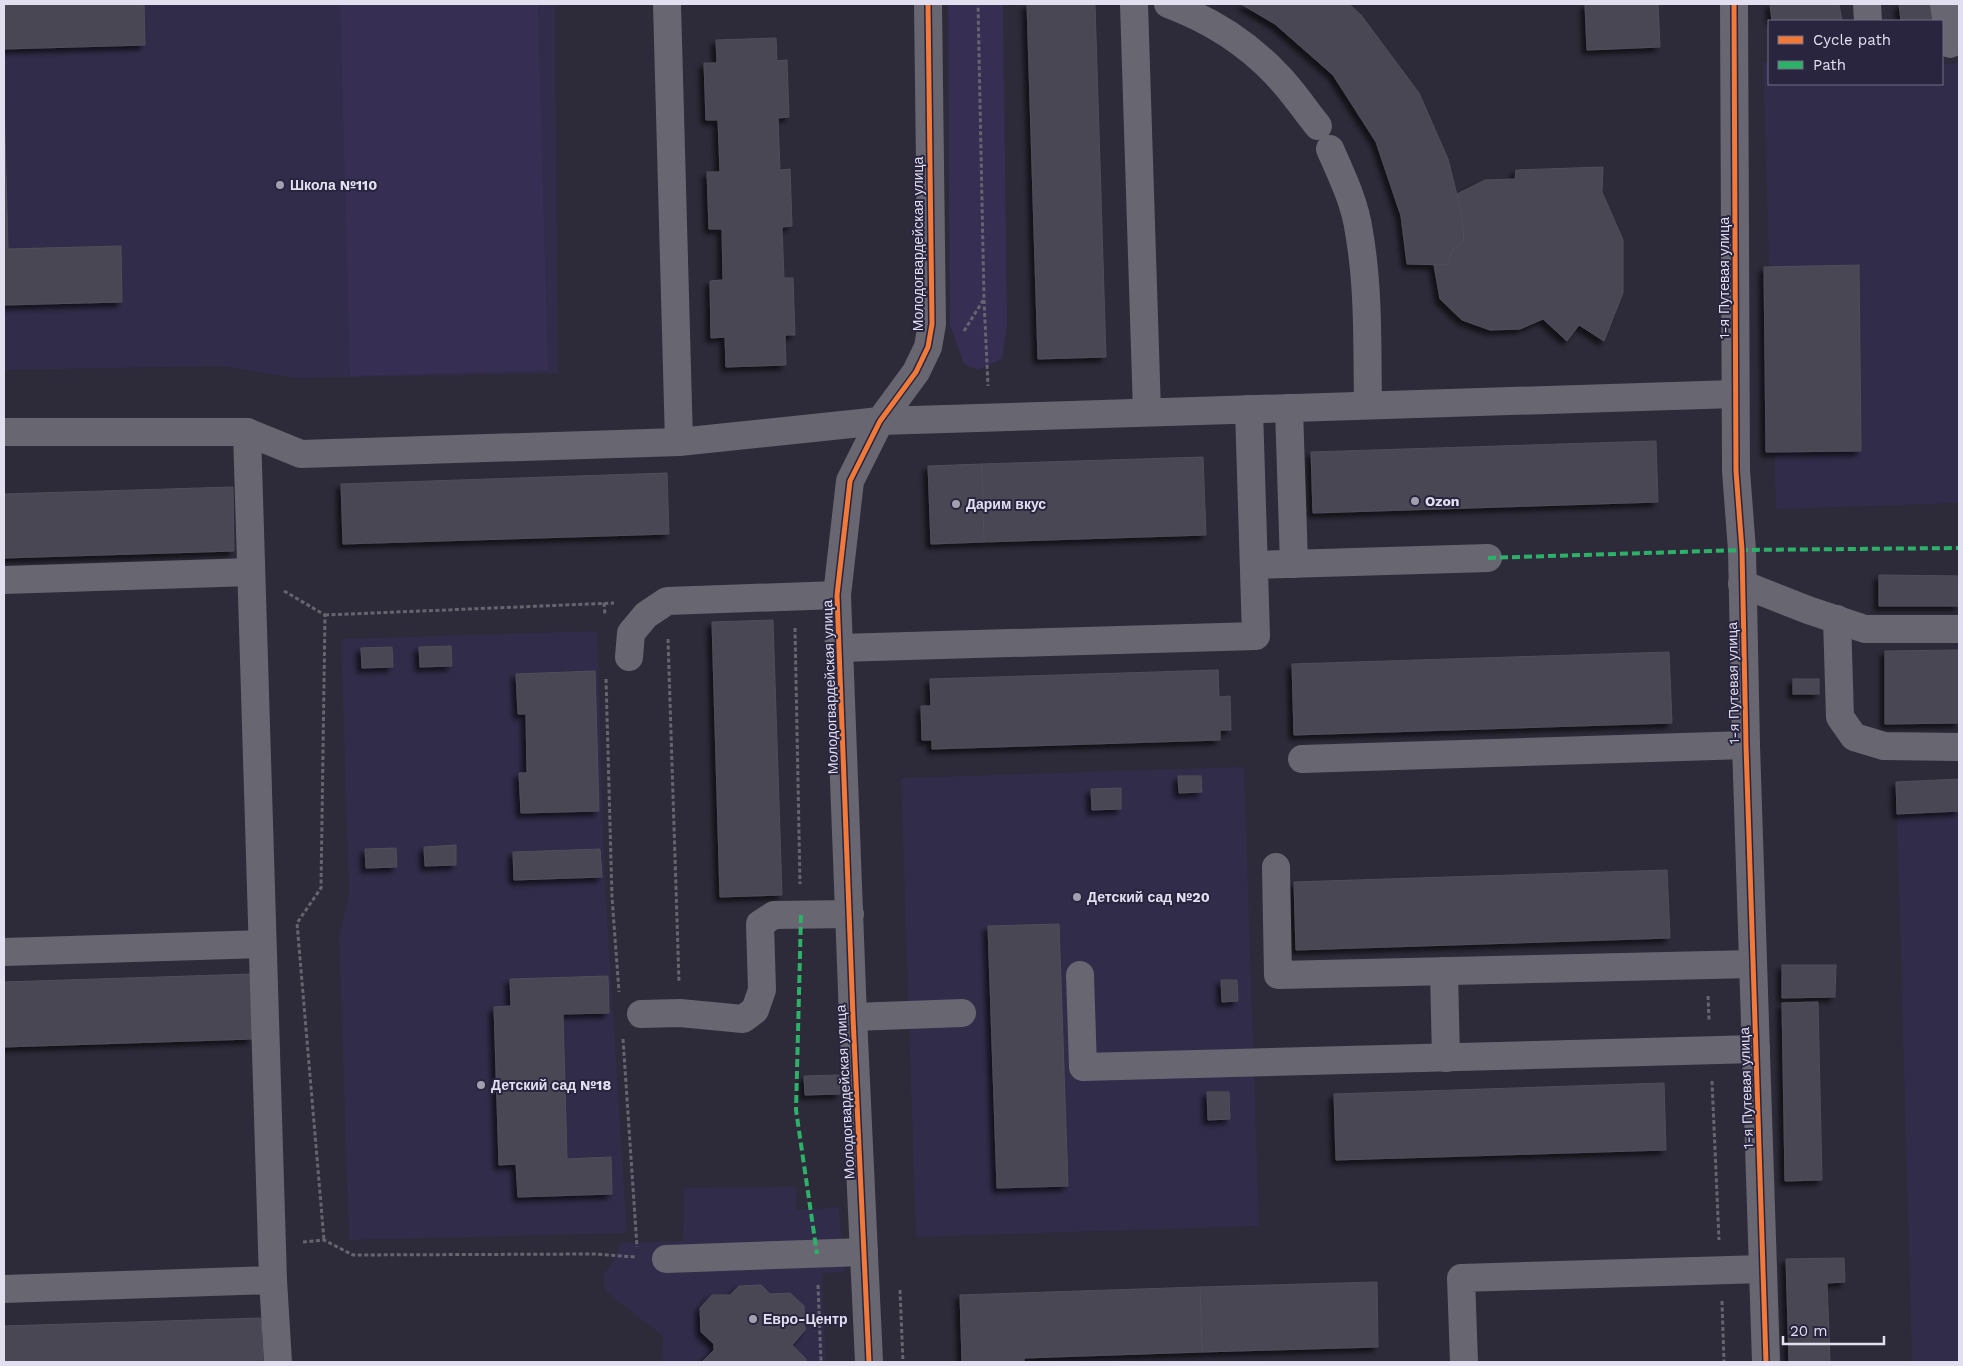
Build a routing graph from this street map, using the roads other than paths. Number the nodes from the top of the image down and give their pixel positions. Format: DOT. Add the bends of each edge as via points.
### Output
graph roads {
  1 [pos="667,4"];
  2 [pos="928,4"];
  3 [pos="1134,4"];
  4 [pos="1168,4"];
  5 [pos="1734,4"];
  6 [pos="1867,4"];
  7 [pos="1944,4"];
  8 [pos="1868,20"];
  9 [pos="1950,44"];
  10 [pos="1735,394"];
  11 [pos="1368,405"];
  12 [pos="1289,408"];
  13 [pos="1249,409"];
  14 [pos="1147,412"];
  15 [pos="880,421"];
  16 [pos="4,432"];
  17 [pos="247,432"];
  18 [pos="679,442"];
  19 [pos="1488,558"];
  20 [pos="1294,564"];
  21 [pos="1254,565"];
  22 [pos="251,572"];
  23 [pos="4,580"];
  24 [pos="1742,584"];
  25 [pos="838,595"];
  26 [pos="1837,619"];
  27 [pos="1959,629"];
  28 [pos="839,648"];
  29 [pos="629,657"];
  30 [pos="1746,744"];
  31 [pos="1959,746"];
  32 [pos="1302,759"];
  33 [pos="1276,867"];
  34 [pos="850,914"];
  35 [pos="262,944"];
  36 [pos="4,952"];
  37 [pos="1753,964"];
  38 [pos="1444,971"];
  39 [pos="1080,976"];
  40 [pos="962,1013"];
  41 [pos="853,1017"];
  42 [pos="631,1024"];
  43 [pos="1756,1049"];
  44 [pos="1446,1058"];
  45 [pos="864,1252"];
  46 [pos="666,1259"];
  47 [pos="1763,1268"];
  48 [pos="273,1280"];
  49 [pos="4,1289"];
  50 [pos="278,1362"];
  51 [pos="870,1362"];
  52 [pos="1464,1362"];
  53 [pos="1766,1362"];
  1 -- 18 [label="street"];
  2 -- 15 [label="street, Молодогвардейская улица" via="932,324 928,347 916,372"];
  3 -- 14 [label="street"];
  4 -- 11 [label="street" via="1194,14 1239,42 1277,74 1324,138 1347,187 1359,232 1365,291"];
  5 -- 10 [label="street, 1-я Путевая улица"];
  6 -- 8 [label="street"];
  7 -- 9 [label="street"];
  10 -- 11 [label="street"];
  10 -- 24 [label="street, 1-я Путевая улица"];
  11 -- 12 [label="street"];
  12 -- 13 [label="street"];
  12 -- 20 [label="street"];
  13 -- 14 [label="street"];
  13 -- 21 [label="street"];
  14 -- 15 [label="street"];
  15 -- 18 [label="street"];
  15 -- 25 [label="street, Молодогвардейская улица" via="850,481"];
  16 -- 17 [label="street"];
  17 -- 18 [label="street" via="301,454"];
  17 -- 22 [label="street"];
  19 -- 20 [label="street"];
  20 -- 21 [label="street"];
  21 -- 28 [label="street" via="1256,636"];
  22 -- 23 [label="street"];
  22 -- 35 [label="street"];
  24 -- 26 [label="street"];
  24 -- 30 [label="street, 1-я Путевая улица"];
  25 -- 28 [label="street, Молодогвардейская улица"];
  25 -- 29 [label="street" via="667,601 646,615 631,633"];
  26 -- 27 [label="street" via="1865,629"];
  26 -- 31 [label="street" via="1840,717 1854,737 1884,746"];
  28 -- 34 [label="street, Молодогвардейская улица"];
  30 -- 32 [label="street"];
  30 -- 37 [label="street, 1-я Путевая улица"];
  33 -- 38 [label="street" via="1278,975"];
  34 -- 41 [label="street, Молодогвардейская улица"];
  34 -- 42 [label="street" via="774,915 760,924 762,990 755,1010 743,1019 680,1013"];
  35 -- 36 [label="street"];
  35 -- 48 [label="street"];
  37 -- 38 [label="street"];
  37 -- 43 [label="street, 1-я Путевая улица"];
  38 -- 44 [label="street"];
  39 -- 44 [label="street" via="1083,1067"];
  40 -- 41 [label="street"];
  41 -- 45 [label="street, Молодогвардейская улица"];
  43 -- 44 [label="street"];
  43 -- 47 [label="street, 1-я Путевая улица"];
  45 -- 46 [label="street"];
  45 -- 51 [label="street, Молодогвардейская улица"];
  47 -- 52 [label="street" via="1461,1278"];
  47 -- 53 [label="street, 1-я Путевая улица"];
  48 -- 49 [label="street"];
  48 -- 50 [label="street"];
}
